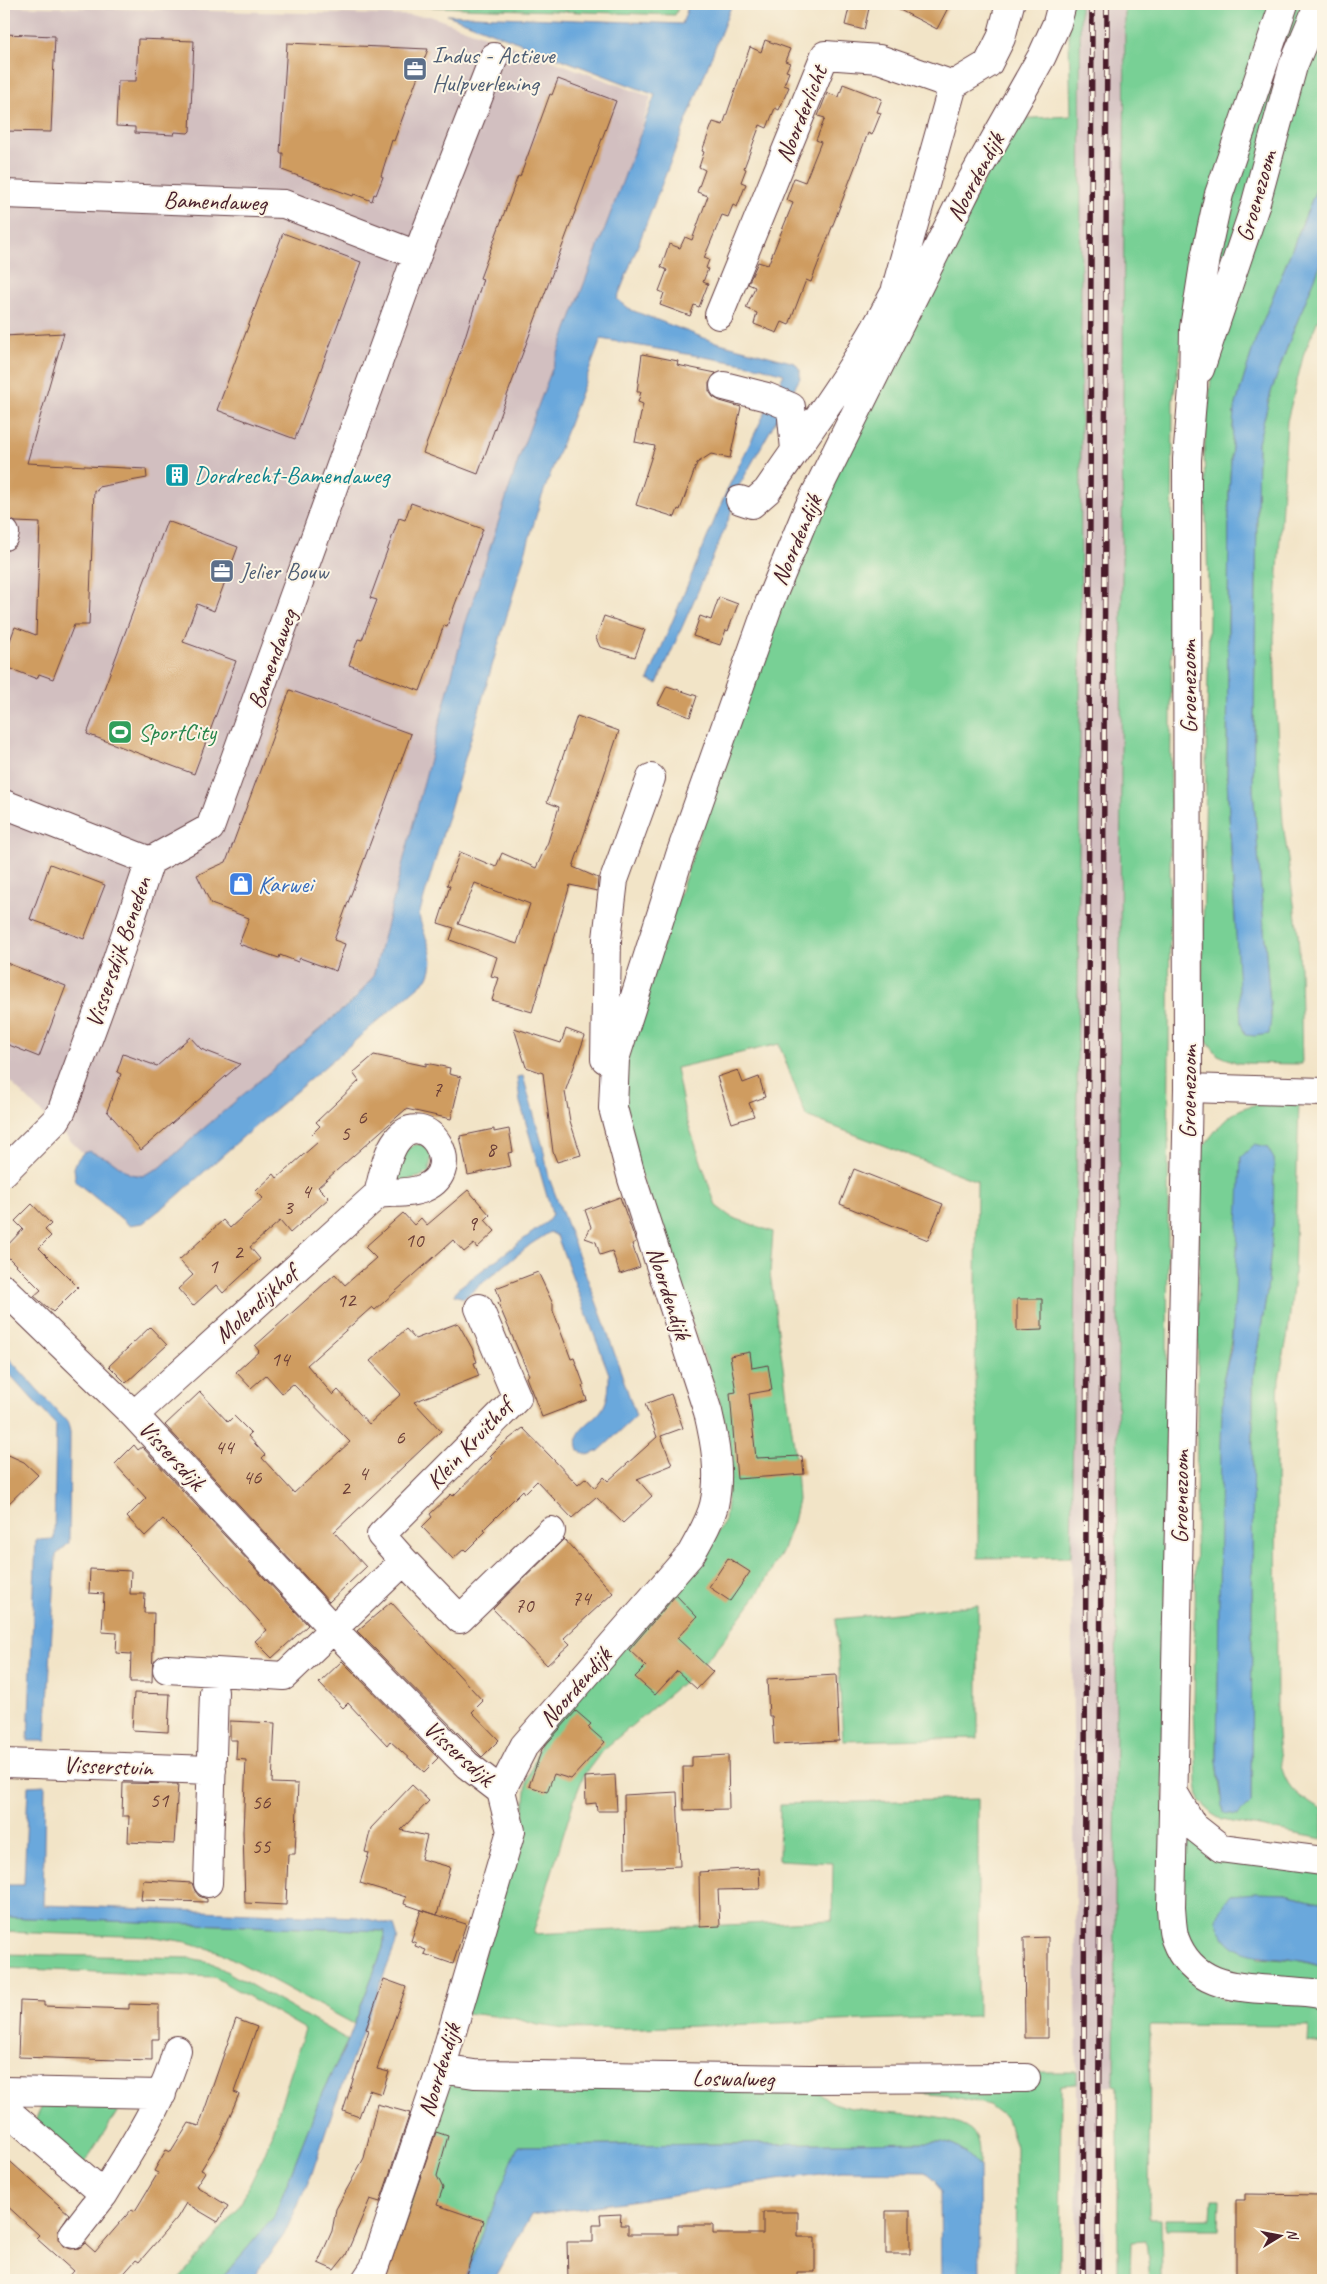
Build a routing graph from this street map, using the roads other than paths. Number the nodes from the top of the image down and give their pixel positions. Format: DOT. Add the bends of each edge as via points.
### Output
graph roads {
  1 [pos="1010,4"];
  2 [pos="1062,4"];
  3 [pos="1284,4"];
  4 [pos="1319,4"];
  5 [pos="494,57"];
  6 [pos="953,85"];
  7 [pos="4,194"];
  8 [pos="417,255"];
  9 [pos="905,291"];
  10 [pos="719,315"];
  11 [pos="858,373"];
  12 [pos="724,386"];
  13 [pos="1193,389"];
  14 [pos="795,450"];
  15 [pos="740,500"];
  16 [pos="651,778"];
  17 [pos="4,804"];
  18 [pos="150,861"];
  19 [pos="1188,1088"];
  20 [pos="1323,1092"];
  21 [pos="604,1093"];
  22 [pos="4,1172"];
  23 [pos="378,1194"];
  24 [pos="4,1289"];
  25 [pos="479,1308"];
  26 [pos="134,1415"];
  27 [pos="551,1531"];
  28 [pos="404,1561"];
  29 [pos="332,1628"];
  30 [pos="167,1669"];
  31 [pos="214,1692"];
  32 [pos="4,1763"];
  33 [pos="212,1770"];
  34 [pos="501,1791"];
  35 [pos="1174,1795"];
  36 [pos="1323,1860"];
  37 [pos="208,1883"];
  38 [pos="1323,1995"];
  39 [pos="177,2050"];
  40 [pos="441,2069"];
  41 [pos="1026,2078"];
  42 [pos="4,2092"];
  43 [pos="162,2094"];
  44 [pos="4,2108"];
  45 [pos="104,2194"];
  46 [pos="73,2234"];
  47 [pos="366,2280"];
  1 -- 6 [label="street" via="1004,40 988,64"];
  2 -- 9 [label="street, Noordendijk" via="1058,23 1038,54 968,187"];
  3 -- 13 [label="street, Groenezoom" via="1219,194 1204,258 1194,328"];
  4 -- 13 [label="street, Groenezoom" via="1293,66 1255,206"];
  5 -- 8 [label="street, Bamendaweg"];
  6 -- 9 [label="street"];
  6 -- 10 [label="street, Noorderlicht" via="880,58 825,55"];
  7 -- 8 [label="street, Bamendaweg" via="284,204"];
  8 -- 18 [label="street, Bamendaweg" via="210,828"];
  9 -- 11 [label="street, Noordendijk"];
  11 -- 14 [label="street, Noordendijk"];
  11 -- 21 [label="street, Noordendijk" via="767,611 681,852"];
  12 -- 14 [label="street" via="779,402"];
  13 -- 19 [label="street, Groenezoom" via="1187,459"];
  14 -- 15 [label="street, Noordendijk" via="767,491 752,504"];
  16 -- 21 [label="street, Noordendijk" via="614,880 607,938"];
  17 -- 18 [label="street, Vissersdijk Beneden"];
  18 -- 22 [label="street, Vissersdijk Beneden" via="116,966 62,1110"];
  19 -- 20 [label="street"];
  19 -- 35 [label="street, Groenezoom"];
  21 -- 34 [label="street, Noordendijk" via="708,1412 716,1444 714,1505 691,1554 524,1746"];
  23 -- 26 [label="street, Molendijkhof"];
  24 -- 26 [label="street, Vissersdijk"];
  25 -- 28 [label="street, Klein Kruithof" via="516,1398 381,1534"];
  26 -- 29 [label="street, Vissersdijk"];
  27 -- 28 [label="street" via="460,1619"];
  28 -- 29 [label="street"];
  29 -- 30 [label="street" via="284,1676"];
  29 -- 34 [label="street, Vissersdijk" via="467,1766"];
  31 -- 33 [label="street"];
  32 -- 33 [label="street, Visserstuin"];
  33 -- 37 [label="street"];
  34 -- 40 [label="street, Noordendijk" via="511,1831"];
  35 -- 36 [label="street" via="1193,1826 1222,1848"];
  35 -- 38 [label="street, Groenezoom" via="1170,1908 1174,1938 1183,1954 1195,1968 1225,1986"];
  39 -- 43 [label="street"];
  40 -- 41 [label="street, Loswalweg" via="474,2074 780,2079"];
  40 -- 47 [label="street, Noordendijk" via="374,2268"];
  42 -- 43 [label="street"];
  43 -- 45 [label="street"];
  44 -- 45 [label="street"];
  45 -- 46 [label="street"];
}
